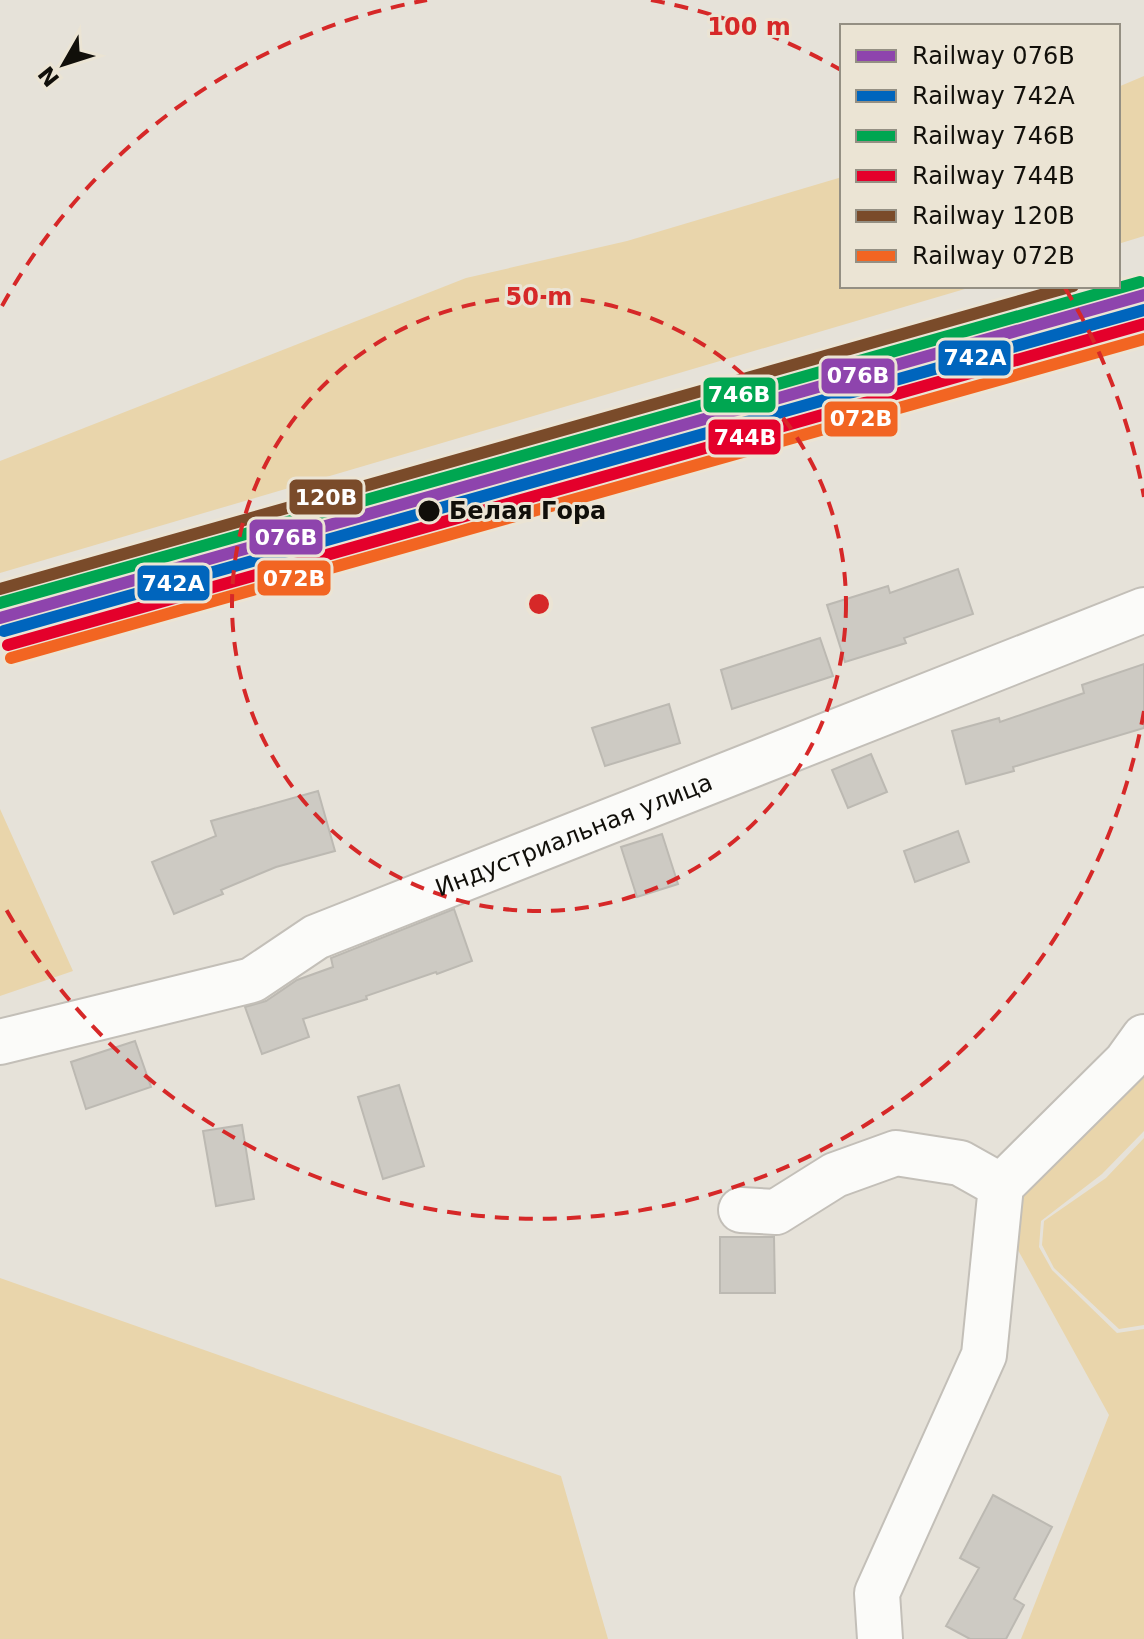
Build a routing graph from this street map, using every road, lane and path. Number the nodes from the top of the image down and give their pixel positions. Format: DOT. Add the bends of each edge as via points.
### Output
graph roads {
  1 [pos="1144,610"];
  2 [pos="1144,1037"];
  3 [pos="0,1042"];
  4 [pos="1001,1186"];
  5 [pos="741,1210"];
  6 [pos="880,1639"];
  1 -- 3 [label="street, Индустриальная улица" via="316,937 252,980"];
  2 -- 4 [label="street" via="1126,1062"];
  4 -- 5 [label="street" via="960,1163 896,1153 835,1175 776,1212"];
  4 -- 6 [label="street" via="984,1355 877,1593"];
}
